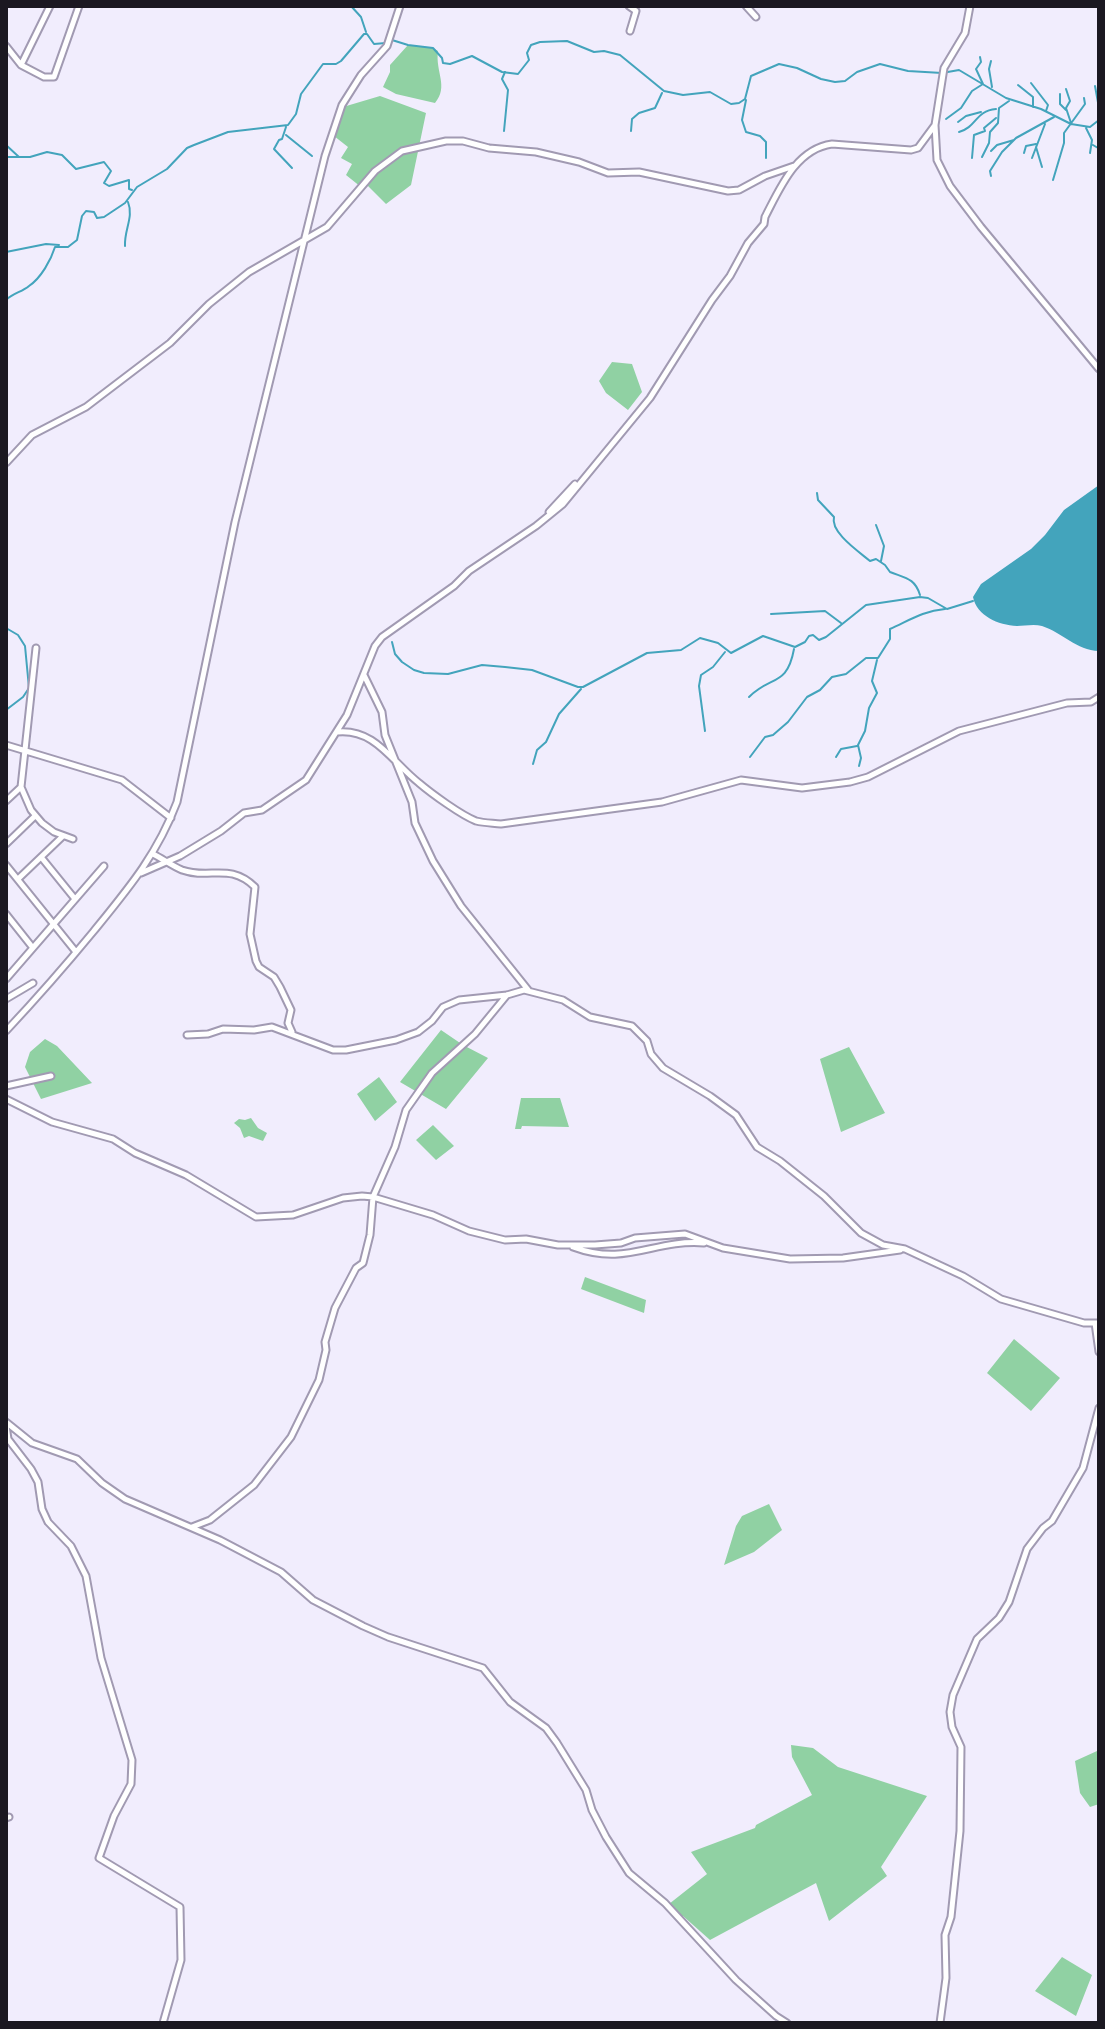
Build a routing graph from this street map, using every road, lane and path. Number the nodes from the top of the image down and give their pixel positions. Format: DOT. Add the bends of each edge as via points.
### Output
graph roads {
  1 [pos="50,6"];
  2 [pos="79,6"];
  3 [pos="400,6"];
  4 [pos="629,6"];
  5 [pos="746,6"];
  6 [pos="970,6"];
  7 [pos="756,17"];
  8 [pos="630,31"];
  9 [pos="6,46"];
  10 [pos="21,65"];
  11 [pos="935,125"];
  12 [pos="795,165"];
  13 [pos="304,241"];
  14 [pos="1099,369"];
  15 [pos="6,463"];
  16 [pos="36,648"];
  17 [pos="364,675"];
  18 [pos="1099,697"];
  19 [pos="337,732"];
  20 [pos="6,745"];
  21 [pos="23,750"];
  22 [pos="395,760"];
  23 [pos="21,787"];
  24 [pos="6,801"];
  25 [pos="35,816"];
  26 [pos="171,818"];
  27 [pos="63,836"];
  28 [pos="73,839"];
  29 [pos="6,844"];
  30 [pos="153,854"];
  31 [pos="41,857"];
  32 [pos="168,861"];
  33 [pos="6,865"];
  34 [pos="104,866"];
  35 [pos="141,873"];
  36 [pos="18,879"];
  37 [pos="75,899"];
  38 [pos="6,914"];
  39 [pos="13,923"];
  40 [pos="54,924"];
  41 [pos="6,931"];
  42 [pos="33,948"];
  43 [pos="76,952"];
  44 [pos="6,979"];
  45 [pos="33,983"];
  46 [pos="529,992"];
  47 [pos="507,995"];
  48 [pos="6,999"];
  49 [pos="7,1027"];
  50 [pos="293,1033"];
  51 [pos="187,1035"];
  52 [pos="51,1076"];
  53 [pos="6,1086"];
  54 [pos="6,1099"];
  55 [pos="373,1197"];
  56 [pos="709,1243"];
  57 [pos="568,1245"];
  58 [pos="905,1249"];
  59 [pos="1098,1322"];
  60 [pos="1099,1352"];
  61 [pos="1099,1408"];
  62 [pos="6,1424"];
  63 [pos="191,1527"];
  64 [pos="163,2023"];
  65 [pos="787,2023"];
  66 [pos="940,2023"];
  1 -- 10 [label="street"];
  2 -- 10 [label="street" via="54,77"];
  3 -- 13 [label="street" via="387,46 342,105"];
  4 -- 8 [label="street" via="636,11"];
  5 -- 7 [label="street"];
  6 -- 11 [label="street" via="965,33 943,71"];
  9 -- 10 [label="street"];
  11 -- 12 [label="street" via="911,150 820,145"];
  11 -- 14 [label="street" via="937,160 950,186"];
  12 -- 13 [label="street" via="728,191 639,172 608,173 536,152 446,141 398,153 375,171 327,227"];
  12 -- 17 [label="street" via="764,224 662,381 563,504 382,637"];
  13 -- 15 [label="street" via="249,272 170,343 86,407 32,435"];
  13 -- 26 [label="street" via="235,522"];
  16 -- 21 [label="street"];
  17 -- 19 [label="street"];
  17 -- 22 [label="street" via="382,712"];
  18 -- 22 [label="street" via="959,731 850,782 802,788 741,780 662,802 501,824 459,812"];
  19 -- 22 [label="street" via="363,735"];
  19 -- 32 [label="street" via="298,787 262,810 244,813"];
  20 -- 21 [label="street"];
  21 -- 23 [label="street"];
  21 -- 26 [label="street" via="122,780"];
  22 -- 46 [label="street" via="433,861 461,906"];
  23 -- 24 [label="street"];
  23 -- 25 [label="street"];
  25 -- 27 [label="street"];
  25 -- 29 [label="street"];
  26 -- 30 [label="street"];
  27 -- 28 [label="street"];
  27 -- 31 [label="street"];
  30 -- 32 [label="street"];
  30 -- 35 [label="street"];
  31 -- 36 [label="street"];
  31 -- 37 [label="street"];
  32 -- 35 [label="street"];
  32 -- 50 [label="street" via="198,873 232,872 255,887 250,934 256,961 280,987 291,1010 288,1023"];
  33 -- 36 [label="street"];
  34 -- 37 [label="street"];
  35 -- 43 [label="street"];
  36 -- 40 [label="street"];
  37 -- 40 [label="street"];
  38 -- 39 [label="street"];
  39 -- 41 [label="street"];
  39 -- 42 [label="street"];
  40 -- 42 [label="street"];
  40 -- 43 [label="street"];
  42 -- 44 [label="street"];
  43 -- 49 [label="street"];
  45 -- 48 [label="street"];
  46 -- 47 [label="street"];
  46 -- 58 [label="street" via="563,1000 590,1017 632,1026 663,1068 736,1115 757,1147 824,1196 854,1228 883,1245"];
  47 -- 50 [label="street" via="448,1004 418,1032 377,1045 333,1050"];
  47 -- 55 [label="street" via="432,1073 406,1110"];
  50 -- 51 [label="street" via="272,1027"];
  52 -- 53 [label="street"];
  54 -- 55 [label="street" via="52,1122 113,1139 256,1217 293,1215 343,1198"];
  55 -- 57 [label="street" via="483,1236"];
  55 -- 63 [label="street" via="363,1263 335,1308 324,1364 296,1428 254,1485 210,1520"];
  56 -- 57 [label="street" via="685,1234"];
  56 -- 57 [label="street" via="668,1243 605,1256"];
  56 -- 58 [label="street" via="790,1259"];
  58 -- 59 [label="street" via="1001,1299 1084,1323"];
  59 -- 60 [label="street"];
  61 -- 66 [label="street" via="1083,1468 1052,1521 1027,1549 1009,1602 977,1639 953,1695 952,1727 961,1747 960,1831 945,1935"];
  62 -- 63 [label="street" via="32,1443 77,1459 125,1499"];
  62 -- 64 [label="street" via="8,1439 38,1482 48,1522 71,1546 86,1576 101,1658 132,1760 131,1784 99,1858 180,1907 181,1960"];
  63 -- 65 [label="street" via="281,1572 313,1600 363,1626 483,1668 510,1702 542,1724 557,1743 629,1873"];
}
